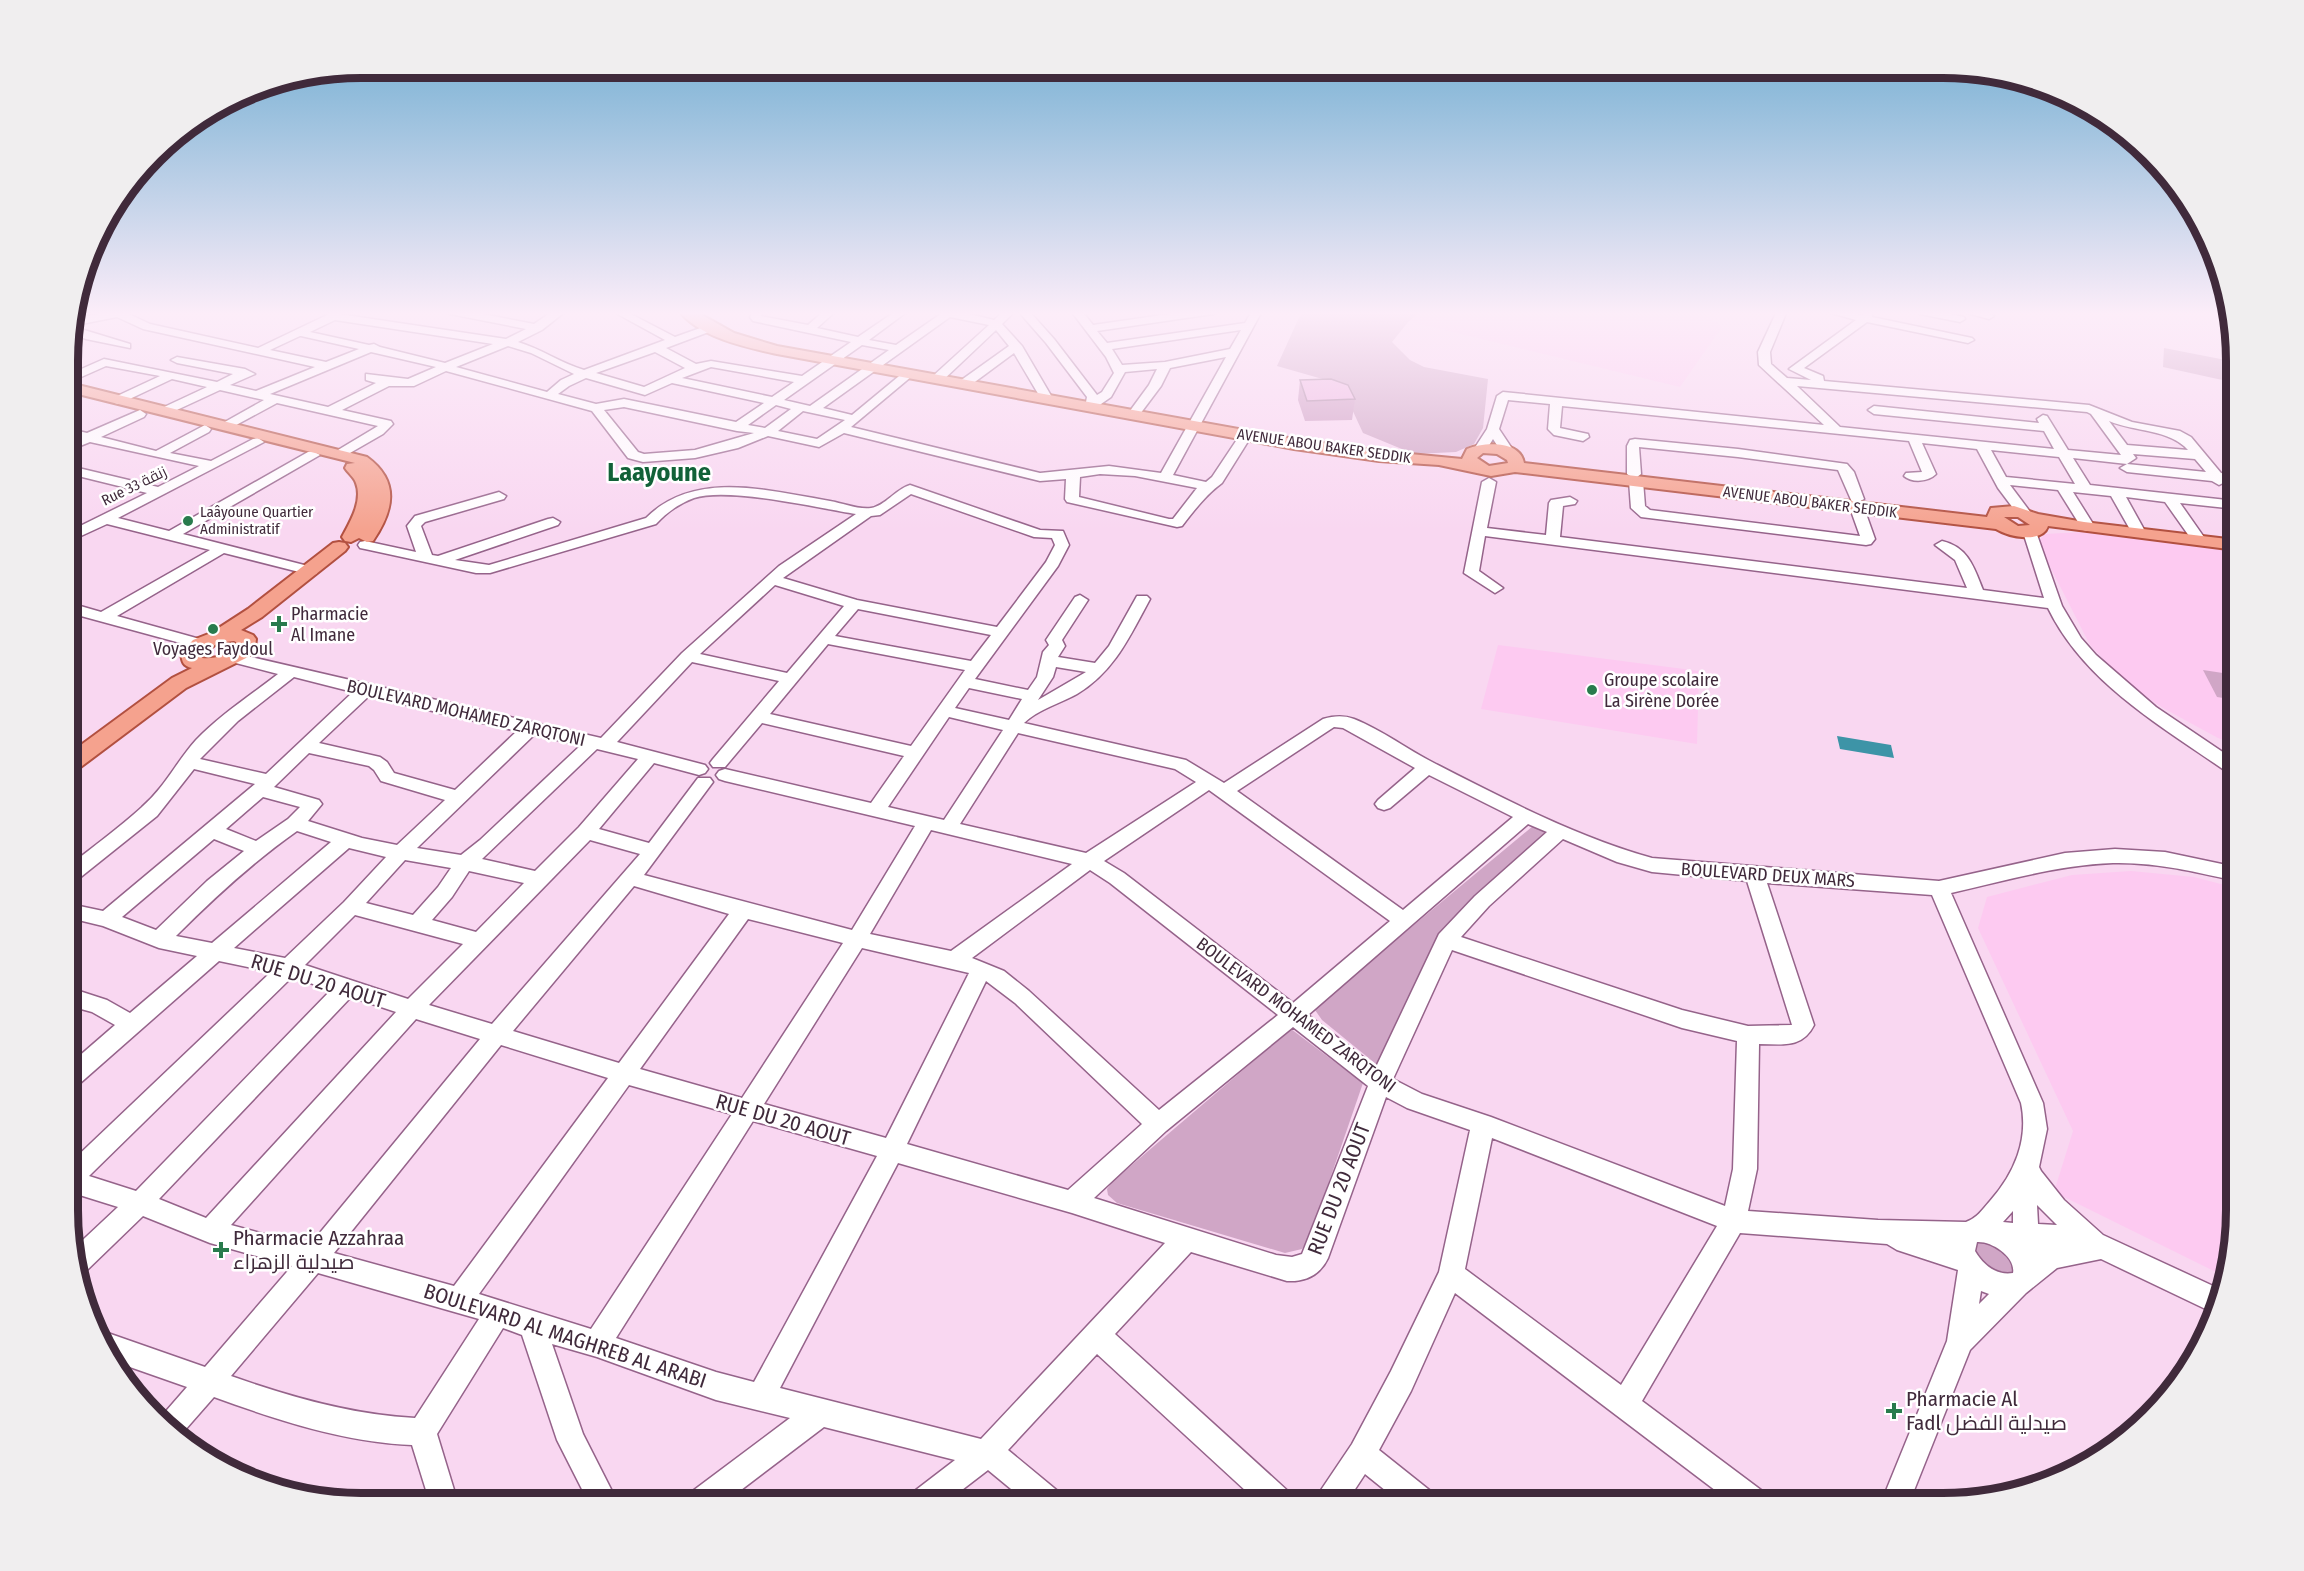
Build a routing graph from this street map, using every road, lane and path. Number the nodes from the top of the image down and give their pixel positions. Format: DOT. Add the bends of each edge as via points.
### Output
graph roads {
  1 [pos="152,384"];
  2 [pos="212,384"];
  3 [pos="225,384"];
  4 [pos="282,384"];
  5 [pos="382,384"];
  6 [pos="506,384"];
  7 [pos="563,384"];
  8 [pos="621,384"];
  9 [pos="659,384"];
  10 [pos="696,384"];
  11 [pos="798,384"];
  12 [pos="846,384"];
  13 [pos="896,384"];
  14 [pos="966,384"];
  15 [pos="1038,384"];
  16 [pos="1084,384"];
  17 [pos="1113,384"];
  18 [pos="1156,384"];
  19 [pos="1216,384"];
  20 [pos="1788,384"];
  21 [pos="1818,384"];
  22 [pos="1831,384"];
  23 [pos="221,386"];
  24 [pos="1835,386"];
  25 [pos="78,390"];
  26 [pos="78,391"];
  27 [pos="645,391"];
  28 [pos="259,394"];
  29 [pos="550,395"];
  30 [pos="1951,397"];
  31 [pos="276,398"];
  32 [pos="1047,399"];
  33 [pos="119,400"];
  34 [pos="775,401"];
  35 [pos="1556,401"];
  36 [pos="624,403"];
  37 [pos="2034,404"];
  38 [pos="1091,405"];
  39 [pos="596,408"];
  40 [pos="807,409"];
  41 [pos="332,410"];
  42 [pos="1874,410"];
  43 [pos="166,411"];
  44 [pos="2095,411"];
  45 [pos="140,414"];
  46 [pos="1133,415"];
  47 [pos="855,419"];
  48 [pos="1963,419"];
  49 [pos="227,426"];
  50 [pos="737,427"];
  51 [pos="1194,427"];
  52 [pos="2048,428"];
  53 [pos="205,429"];
  54 [pos="842,429"];
  55 [pos="1493,429"];
  56 [pos="767,432"];
  57 [pos="1838,432"];
  58 [pos="78,435"];
  59 [pos="1246,435"];
  60 [pos="1583,436"];
  61 [pos="91,438"];
  62 [pos="1914,439"];
  63 [pos="258,442"];
  64 [pos="78,443"];
  65 [pos="1980,446"];
  66 [pos="343,453"];
  67 [pos="313,454"];
  68 [pos="158,455"];
  69 [pos="2065,455"];
  70 [pos="2198,455"];
  71 [pos="2124,459"];
  72 [pos="1512,462"];
  73 [pos="1480,464"];
  74 [pos="213,465"];
  75 [pos="78,472"];
  76 [pos="1077,472"];
  77 [pos="1911,476"];
  78 [pos="2217,477"];
  79 [pos="1635,478"];
  80 [pos="2226,478"];
  81 [pos="1164,479"];
  82 [pos="2003,484"];
  83 [pos="2063,487"];
  84 [pos="2085,489"];
  85 [pos="1205,490"];
  86 [pos="161,492"];
  87 [pos="2116,492"];
  88 [pos="2226,492"];
  89 [pos="2144,495"];
  90 [pos="499,496"];
  91 [pos="2169,498"];
  92 [pos="1570,501"];
  93 [pos="2226,503"];
  94 [pos="1857,504"];
  95 [pos="868,512"];
  96 [pos="106,519"];
  97 [pos="553,522"];
  98 [pos="2018,522"];
  99 [pos="2086,527"];
  100 [pos="1480,531"];
  101 [pos="78,533"];
  102 [pos="2139,533"];
  103 [pos="170,536"];
  104 [pos="2199,540"];
  105 [pos="1552,541"];
  106 [pos="355,543"];
  107 [pos="2226,544"];
  108 [pos="1942,545"];
  109 [pos="221,549"];
  110 [pos="433,560"];
  111 [pos="311,571"];
  112 [pos="774,580"];
  113 [pos="1495,588"];
  114 [pos="1977,595"];
  115 [pos="1142,599"];
  116 [pos="1080,600"];
  117 [pos="854,604"];
  118 [pos="2056,604"];
  119 [pos="78,610"];
  120 [pos="102,618"];
  121 [pos="1000,632"];
  122 [pos="246,639"];
  123 [pos="825,639"];
  124 [pos="203,646"];
  125 [pos="688,656"];
  126 [pos="224,661"];
  127 [pos="1049,662"];
  128 [pos="975,667"];
  129 [pos="1099,669"];
  130 [pos="291,672"];
  131 [pos="792,679"];
  132 [pos="964,682"];
  133 [pos="365,690"];
  134 [pos="1032,696"];
  135 [pos="945,711"];
  136 [pos="760,717"];
  137 [pos="1017,723"];
  138 [pos="530,729"];
  139 [pos="78,744"];
  140 [pos="599,744"];
  141 [pos="304,746"];
  142 [pos="916,753"];
  143 [pos="651,756"];
  144 [pos="78,758"];
  145 [pos="188,762"];
  146 [pos="2226,763"];
  147 [pos="1427,767"];
  148 [pos="712,772"];
  149 [pos="265,785"];
  150 [pos="1216,787"];
  151 [pos="458,796"];
  152 [pos="1384,804"];
  153 [pos="876,810"];
  154 [pos="1526,816"];
  155 [pos="927,822"];
  156 [pos="295,824"];
  157 [pos="949,827"];
  158 [pos="211,830"];
  159 [pos="1560,831"];
  160 [pos="586,832"];
  161 [pos="346,840"];
  162 [pos="258,849"];
  163 [pos="654,851"];
  164 [pos="401,853"];
  165 [pos="1089,861"];
  166 [pos="465,862"];
  167 [pos="78,869"];
  168 [pos="2226,872"];
  169 [pos="1755,875"];
  170 [pos="631,878"];
  171 [pos="537,879"];
  172 [pos="1939,888"];
  173 [pos="351,907"];
  174 [pos="743,910"];
  175 [pos="78,913"];
  176 [pos="106,919"];
  177 [pos="1403,920"];
  178 [pos="417,924"];
  179 [pos="857,939"];
  180 [pos="159,940"];
  181 [pos="478,940"];
  182 [pos="1446,940"];
  183 [pos="216,953"];
  184 [pos="954,960"];
  185 [pos="287,967"];
  186 [pos="981,969"];
  187 [pos="346,988"];
  188 [pos="78,999"];
  189 [pos="412,1009"];
  190 [pos="1292,1015"];
  191 [pos="132,1024"];
  192 [pos="497,1034"];
  193 [pos="1748,1035"];
  194 [pos="78,1070"];
  195 [pos="625,1074"];
  196 [pos="1380,1083"];
  197 [pos="748,1110"];
  198 [pos="1158,1124"];
  199 [pos="1483,1124"];
  200 [pos="892,1151"];
  201 [pos="2027,1168"];
  202 [pos="78,1172"];
  203 [pos="78,1183"];
  204 [pos="1072,1202"];
  205 [pos="140,1203"];
  206 [pos="1734,1221"];
  207 [pos="210,1231"];
  208 [pos="1878,1232"];
  209 [pos="1981,1233"];
  210 [pos="2026,1234"];
  211 [pos="1186,1239"];
  212 [pos="2101,1246"];
  213 [pos="82,1258"];
  214 [pos="314,1259"];
  215 [pos="1969,1265"];
  216 [pos="1451,1274"];
  217 [pos="2022,1275"];
  218 [pos="2212,1299"];
  219 [pos="459,1300"];
  220 [pos="498,1313"];
  221 [pos="532,1325"];
  222 [pos="1096,1336"];
  223 [pos="1960,1341"];
  224 [pos="597,1344"];
  225 [pos="114,1348"];
  226 [pos="208,1382"];
  227 [pos="760,1398"];
  228 [pos="1625,1404"];
  229 [pos="821,1412"];
  230 [pos="174,1423"];
  231 [pos="422,1432"];
  232 [pos="986,1454"];
  233 [pos="1362,1454"];
  234 [pos="441,1493"];
  235 [pos="599,1493"];
  236 [pos="713,1493"];
  237 [pos="935,1493"];
  238 [pos="1038,1493"];
  239 [pos="1269,1493"];
  240 [pos="1336,1493"];
  241 [pos="1411,1493"];
  242 [pos="1742,1493"];
  243 [pos="1899,1493"];
  1 -- 33 [label="street"];
  2 -- 23 [label="street"];
  3 -- 23 [label="street"];
  4 -- 28 [label="street"];
  5 -- 41 [label="street"];
  6 -- 29 [label="street"];
  7 -- 29 [label="street"];
  8 -- 27 [label="street"];
  9 -- 27 [label="street"];
  10 -- 34 [label="street"];
  11 -- 34 [label="street"];
  12 -- 40 [label="street"];
  13 -- 47 [label="street"];
  14 -- 32 [label="main road, AVENUE ABOU BAKER SEDDIK"];
  15 -- 32 [label="street"];
  16 -- 38 [label="street" via="1093,397"];
  17 -- 38 [label="street"];
  18 -- 46 [label="street"];
  19 -- 51 [label="street"];
  20 -- 57 [label="street"];
  21 -- 24 [label="street"];
  22 -- 24 [label="street"];
  23 -- 28 [label="street"];
  23 -- 43 [label="street"];
  24 -- 30 [label="street"];
  25 -- 33 [label="main road"];
  26 -- 45 [label="main road"];
  27 -- 36 [label="street"];
  28 -- 31 [label="street"];
  29 -- 39 [label="street"];
  30 -- 37 [label="street"];
  30 -- 48 [label="street"];
  31 -- 41 [label="street"];
  31 -- 49 [label="street"];
  32 -- 38 [label="main road, AVENUE ABOU BAKER SEDDIK"];
  33 -- 43 [label="main road"];
  34 -- 40 [label="street"];
  34 -- 50 [label="street"];
  35 -- 55 [label="street" via="1503,396"];
  35 -- 57 [label="street"];
  35 -- 60 [label="street" via="1554,429"];
  36 -- 39 [label="street"];
  36 -- 50 [label="street"];
  37 -- 44 [label="street"];
  37 -- 52 [label="street"];
  38 -- 46 [label="main road, AVENUE ABOU BAKER SEDDIK"];
  39 -- 56 [label="street" via="633,455 641,458 702,452"];
  40 -- 47 [label="street"];
  40 -- 56 [label="street"];
  41 -- 66 [label="street" via="387,424"];
  42 -- 48 [label="street"];
  43 -- 49 [label="main road"];
  44 -- 70 [label="street" via="2129,425 2176,434"];
  44 -- 71 [label="street"];
  45 -- 53 [label="main road"];
  45 -- 61 [label="street"];
  46 -- 51 [label="main road, AVENUE ABOU BAKER SEDDIK"];
  47 -- 54 [label="street"];
  48 -- 52 [label="street"];
  48 -- 65 [label="street"];
  49 -- 66 [label="main road"];
  50 -- 56 [label="street"];
  51 -- 59 [label="main road, AVENUE ABOU BAKER SEDDIK"];
  51 -- 81 [label="street"];
  52 -- 69 [label="street"];
  53 -- 63 [label="main road"];
  53 -- 68 [label="street"];
  54 -- 56 [label="street" via="819,443"];
  54 -- 76 [label="street" via="1032,475 1049,478"];
  55 -- 72 [label="street"];
  55 -- 73 [label="street"];
  57 -- 62 [label="street"];
  58 -- 61 [label="street"];
  59 -- 73 [label="main road, AVENUE ABOU BAKER SEDDIK" via="1358,454"];
  59 -- 85 [label="street" via="1217,480"];
  61 -- 64 [label="street"];
  61 -- 68 [label="street"];
  62 -- 65 [label="street"];
  62 -- 77 [label="street" via="1929,474"];
  63 -- 67 [label="main road"];
  63 -- 74 [label="street, Rue 33 زنقة"];
  65 -- 69 [label="street"];
  65 -- 82 [label="street"];
  66 -- 106 [label="main road" via="368,464 381,479 381,504"];
  67 -- 103 [label="street"];
  67 -- 106 [label="main road" via="352,467 366,483"];
  68 -- 74 [label="street"];
  69 -- 71 [label="street"];
  69 -- 84 [label="street"];
  70 -- 71 [label="street"];
  70 -- 78 [label="street"];
  71 -- 78 [label="street"];
  71 -- 89 [label="street"];
  72 -- 73 [label="street"];
  72 -- 73 [label="main road, AVENUE ABOU BAKER SEDDIK" via="1492,448"];
  72 -- 79 [label="main road, AVENUE ABOU BAKER SEDDIK"];
  73 -- 100 [label="street"];
  74 -- 86 [label="street, Rue 33 زنقة"];
  75 -- 86 [label="street"];
  76 -- 81 [label="street" via="1125,471"];
  76 -- 85 [label="street" via="1182,494"];
  76 -- 85 [label="street" via="1072,499 1169,523 1177,523"];
  78 -- 80 [label="street"];
  78 -- 88 [label="street"];
  79 -- 94 [label="main road, AVENUE ABOU BAKER SEDDIK"];
  79 -- 94 [label="street" via="1635,443 1738,453 1842,466"];
  79 -- 94 [label="street" via="1638,508 1646,514 1866,541"];
  81 -- 85 [label="street"];
  82 -- 83 [label="street"];
  82 -- 98 [label="street"];
  83 -- 84 [label="street"];
  83 -- 99 [label="street"];
  84 -- 87 [label="street"];
  86 -- 96 [label="street, Rue 33 زنقة"];
  87 -- 89 [label="street"];
  87 -- 102 [label="street"];
  89 -- 91 [label="street"];
  90 -- 110 [label="street" via="420,519 414,526"];
  91 -- 93 [label="street"];
  91 -- 104 [label="street"];
  92 -- 105 [label="street" via="1556,503"];
  94 -- 98 [label="main road, AVENUE ABOU BAKER SEDDIK"];
  95 -- 110 [label="street" via="757,496 694,494 651,521 496,568"];
  95 -- 112 [label="street" via="800,556"];
  95 -- 121 [label="street" via="875,512 909,489 1039,534 1058,534 1062,545 1056,557"];
  96 -- 101 [label="street, Rue 33 زنقة"];
  96 -- 103 [label="street"];
  97 -- 110 [label="street"];
  98 -- 99 [label="main road, AVENUE ABOU BAKER SEDDIK"];
  98 -- 118 [label="street"];
  99 -- 102 [label="main road, AVENUE ABOU BAKER SEDDIK"];
  100 -- 105 [label="street"];
  100 -- 113 [label="street" via="1471,573"];
  102 -- 104 [label="main road, AVENUE ABOU BAKER SEDDIK"];
  103 -- 109 [label="street"];
  104 -- 107 [label="main road, AVENUE ABOU BAKER SEDDIK"];
  105 -- 114 [label="street"];
  106 -- 110 [label="street"];
  106 -- 111 [label="main road"];
  106 -- 122 [label="main road"];
  108 -- 114 [label="street" via="1959,553"];
  109 -- 111 [label="street"];
  109 -- 120 [label="street"];
  111 -- 124 [label="main road" via="255,614"];
  112 -- 117 [label="street"];
  112 -- 125 [label="street"];
  114 -- 118 [label="street"];
  115 -- 129 [label="street"];
  116 -- 127 [label="street" via="1057,633 1057,646"];
  117 -- 121 [label="street"];
  117 -- 123 [label="street"];
  118 -- 146 [label="street" via="2075,640 2095,664"];
  119 -- 120 [label="street"];
  120 -- 124 [label="street"];
  121 -- 128 [label="street"];
  122 -- 124 [label="main road" via="236,635"];
  122 -- 126 [label="main road" via="246,648"];
  123 -- 128 [label="street"];
  123 -- 131 [label="street"];
  124 -- 126 [label="main road" via="197,664"];
  124 -- 139 [label="main road" via="175,672"];
  125 -- 131 [label="street"];
  125 -- 140 [label="street"];
  126 -- 130 [label="street, BOULEVARD MOHAMED ZARQTONI"];
  126 -- 144 [label="main road" via="179,683"];
  127 -- 129 [label="street"];
  127 -- 134 [label="street" via="1045,677"];
  128 -- 132 [label="street"];
  129 -- 137 [label="street"];
  130 -- 133 [label="street, BOULEVARD MOHAMED ZARQTONI"];
  130 -- 145 [label="street" via="207,740"];
  131 -- 136 [label="street"];
  132 -- 134 [label="street"];
  132 -- 135 [label="street"];
  133 -- 138 [label="street, BOULEVARD MOHAMED ZARQTONI"];
  133 -- 141 [label="street"];
  134 -- 137 [label="street"];
  135 -- 137 [label="street"];
  135 -- 142 [label="street"];
  136 -- 142 [label="street"];
  136 -- 148 [label="street"];
  137 -- 150 [label="street" via="1166,760 1192,769"];
  137 -- 157 [label="street"];
  138 -- 140 [label="street, BOULEVARD MOHAMED ZARQTONI"];
  138 -- 151 [label="street"];
  140 -- 143 [label="street, BOULEVARD MOHAMED ZARQTONI"];
  140 -- 166 [label="street"];
  141 -- 149 [label="street"];
  141 -- 151 [label="street" via="374,761 393,780"];
  142 -- 153 [label="street"];
  143 -- 148 [label="street, BOULEVARD MOHAMED ZARQTONI"];
  143 -- 160 [label="street"];
  145 -- 149 [label="street"];
  145 -- 167 [label="street" via="150,811"];
  147 -- 150 [label="street, BOULEVARD DEUX MARS" via="1338,721"];
  147 -- 152 [label="street"];
  147 -- 154 [label="street, BOULEVARD DEUX MARS"];
  148 -- 153 [label="street, BOULEVARD MOHAMED ZARQTONI"];
  148 -- 163 [label="street"];
  149 -- 156 [label="street" via="313,804"];
  149 -- 158 [label="street"];
  150 -- 165 [label="street"];
  150 -- 177 [label="street"];
  151 -- 164 [label="street"];
  153 -- 155 [label="street, BOULEVARD MOHAMED ZARQTONI"];
  154 -- 159 [label="street, BOULEVARD DEUX MARS"];
  154 -- 177 [label="street"];
  155 -- 157 [label="street, BOULEVARD MOHAMED ZARQTONI"];
  155 -- 179 [label="street"];
  156 -- 161 [label="street"];
  156 -- 162 [label="street"];
  157 -- 165 [label="street, BOULEVARD MOHAMED ZARQTONI"];
  158 -- 162 [label="street"];
  158 -- 176 [label="street"];
  159 -- 169 [label="street, BOULEVARD DEUX MARS" via="1652,864"];
  159 -- 182 [label="street, RUE DU 20 AOUT" via="1482,901"];
  160 -- 163 [label="street"];
  160 -- 171 [label="street"];
  161 -- 164 [label="street"];
  161 -- 183 [label="street"];
  162 -- 180 [label="street" via="214,885"];
  163 -- 170 [label="street"];
  164 -- 166 [label="street"];
  164 -- 173 [label="street"];
  165 -- 184 [label="street"];
  165 -- 190 [label="street, BOULEVARD MOHAMED ZARQTONI" via="1117,878"];
  166 -- 171 [label="street"];
  166 -- 178 [label="street"];
  168 -- 172 [label="street, BOULEVARD DEUX MARS" via="2165,859 2115,856 2065,860"];
  169 -- 172 [label="street, BOULEVARD DEUX MARS"];
  169 -- 193 [label="street" via="1803,1025 1791,1035"];
  170 -- 174 [label="street"];
  170 -- 192 [label="street"];
  171 -- 181 [label="street"];
  172 -- 201 [label="street" via="2032,1103 2037,1132"];
  173 -- 178 [label="street"];
  173 -- 185 [label="street"];
  174 -- 179 [label="street"];
  174 -- 195 [label="street"];
  175 -- 176 [label="street, RUE DU 20 AOUT"];
  176 -- 180 [label="street, RUE DU 20 AOUT"];
  177 -- 190 [label="street"];
  178 -- 181 [label="street"];
  179 -- 184 [label="street"];
  179 -- 197 [label="street"];
  180 -- 183 [label="street, RUE DU 20 AOUT"];
  181 -- 189 [label="street"];
  182 -- 193 [label="street" via="1682,1019"];
  182 -- 196 [label="street, RUE DU 20 AOUT"];
  183 -- 185 [label="street, RUE DU 20 AOUT"];
  183 -- 191 [label="street"];
  184 -- 186 [label="street"];
  185 -- 187 [label="street, RUE DU 20 AOUT"];
  185 -- 202 [label="street"];
  186 -- 198 [label="street" via="1022,998"];
  186 -- 200 [label="street"];
  187 -- 189 [label="street, RUE DU 20 AOUT"];
  187 -- 205 [label="street"];
  188 -- 191 [label="street"];
  189 -- 192 [label="street, RUE DU 20 AOUT"];
  189 -- 207 [label="street"];
  190 -- 196 [label="street, BOULEVARD MOHAMED ZARQTONI"];
  190 -- 198 [label="street"];
  191 -- 194 [label="street"];
  192 -- 195 [label="street, RUE DU 20 AOUT"];
  192 -- 214 [label="street"];
  193 -- 206 [label="street" via="1745,1169"];
  195 -- 197 [label="street, RUE DU 20 AOUT"];
  195 -- 219 [label="street"];
  196 -- 199 [label="street, BOULEVARD MOHAMED ZARQTONI" via="1414,1101"];
  196 -- 211 [label="street, RUE DU 20 AOUT" via="1315,1258 1306,1267 1283,1269"];
  197 -- 200 [label="street, RUE DU 20 AOUT"];
  197 -- 224 [label="street"];
  198 -- 204 [label="street"];
  199 -- 206 [label="street, BOULEVARD MOHAMED ZARQTONI"];
  199 -- 216 [label="street"];
  200 -- 204 [label="street, RUE DU 20 AOUT"];
  200 -- 227 [label="street"];
  201 -- 209 [label="street"];
  201 -- 210 [label="street"];
  201 -- 212 [label="street" via="2052,1203"];
  203 -- 205 [label="street, BOULEVARD AL MAGHREB AL ARABI"];
  204 -- 211 [label="street, RUE DU 20 AOUT"];
  205 -- 207 [label="street, BOULEVARD AL MAGHREB AL ARABI"];
  205 -- 213 [label="street"];
  206 -- 208 [label="street, BOULEVARD MOHAMED ZARQTONI"];
  206 -- 228 [label="street"];
  207 -- 214 [label="street, BOULEVARD AL MAGHREB AL ARABI"];
  208 -- 209 [label="street"];
  208 -- 215 [label="street"];
  209 -- 210 [label="street"];
  209 -- 215 [label="street" via="1961,1246"];
  209 -- 217 [label="street" via="2016,1248"];
  210 -- 212 [label="street" via="2073,1238"];
  210 -- 217 [label="street"];
  211 -- 222 [label="street"];
  212 -- 217 [label="street" via="2051,1257"];
  212 -- 218 [label="street"];
  214 -- 219 [label="street, BOULEVARD AL MAGHREB AL ARABI"];
  214 -- 226 [label="street"];
  215 -- 217 [label="street" via="1998,1285"];
  215 -- 223 [label="street"];
  216 -- 228 [label="street"];
  216 -- 233 [label="street"];
  217 -- 223 [label="street"];
  219 -- 220 [label="street, BOULEVARD AL MAGHREB AL ARABI"];
  220 -- 221 [label="street, BOULEVARD AL MAGHREB AL ARABI"];
  220 -- 231 [label="street"];
  221 -- 224 [label="street, BOULEVARD AL MAGHREB AL ARABI"];
  221 -- 235 [label="street" via="571,1440"];
  222 -- 232 [label="street"];
  222 -- 239 [label="street"];
  223 -- 243 [label="street"];
  224 -- 227 [label="street, BOULEVARD AL MAGHREB AL ARABI"];
  225 -- 226 [label="street"];
  226 -- 230 [label="street"];
  226 -- 231 [label="street" via="339,1422 380,1430"];
  227 -- 229 [label="street, BOULEVARD AL MAGHREB AL ARABI"];
  228 -- 242 [label="street"];
  229 -- 232 [label="street, BOULEVARD AL MAGHREB AL ARABI"];
  229 -- 236 [label="street"];
  231 -- 234 [label="street"];
  232 -- 237 [label="street"];
  232 -- 238 [label="street, BOULEVARD AL MAGHREB AL ARABI" via="1004,1463"];
  233 -- 240 [label="street"];
  233 -- 241 [label="street"];
}
